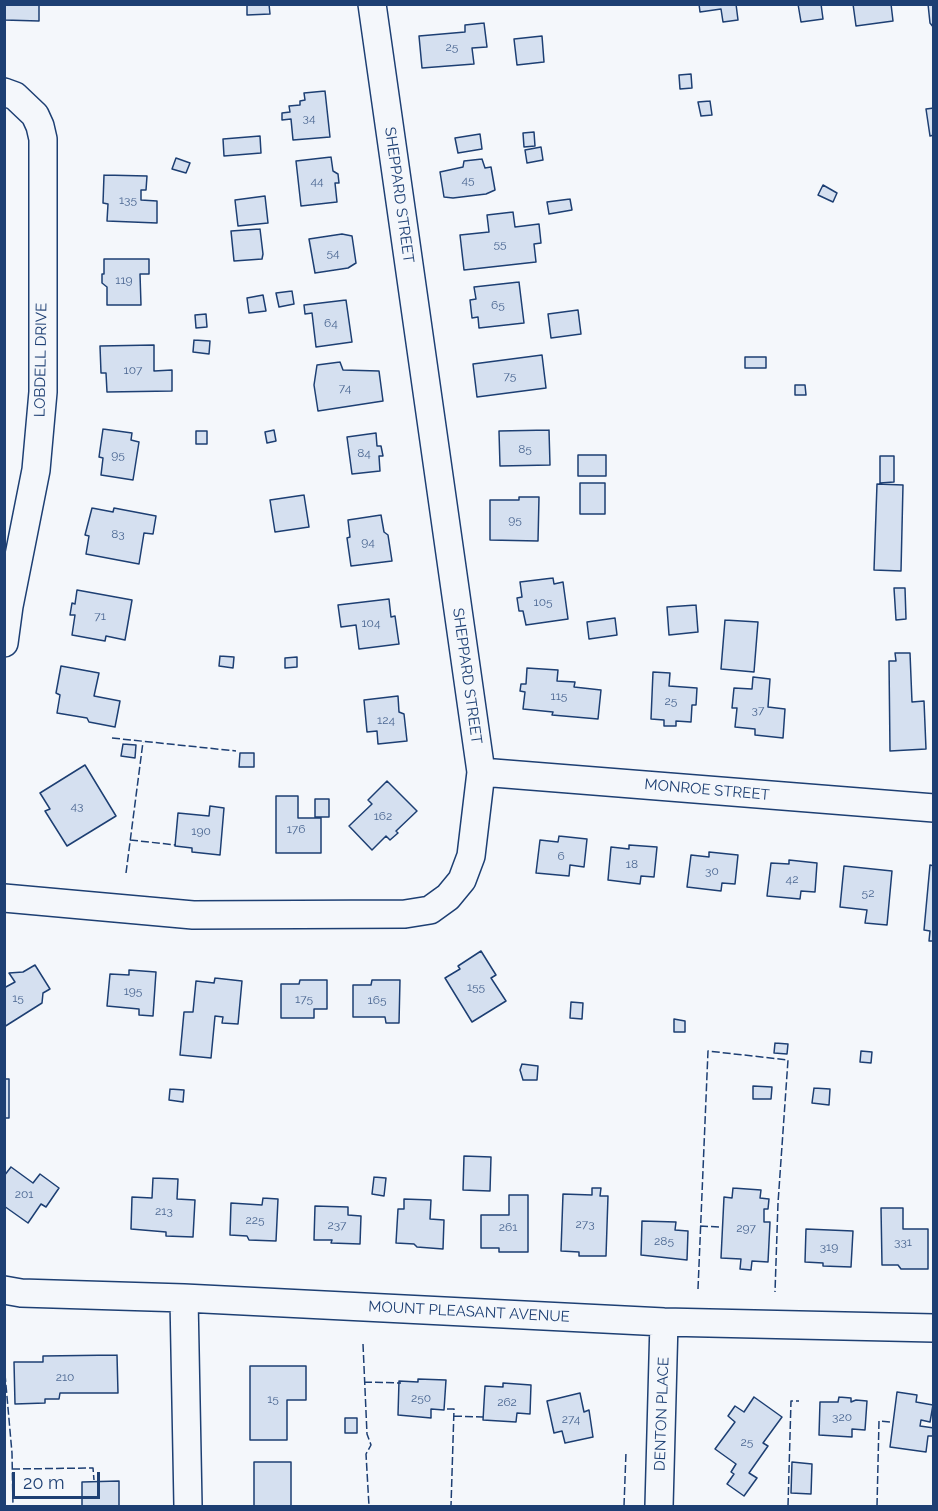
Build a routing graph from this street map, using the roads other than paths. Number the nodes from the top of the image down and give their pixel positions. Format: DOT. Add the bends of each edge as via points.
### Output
graph roads {
  1 [pos="372,4"];
  2 [pos="4,92"];
  3 [pos="7,606"];
  4 [pos="4,642"];
  5 [pos="481,772"];
  6 [pos="933,808"];
  7 [pos="4,898"];
  8 [pos="4,1290"];
  9 [pos="184,1298"];
  10 [pos="664,1322"];
  11 [pos="933,1328"];
  12 [pos="188,1506"];
  13 [pos="659,1506"];
  1 -- 5 [label="street, SHEPPARD STREET"];
  2 -- 3 [label="street, LOBDELL DRIVE" via="21,100 35,115 43,139 43,392 36,470"];
  3 -- 4 [label="street, LOBDELL DRIVE"];
  5 -- 6 [label="street, MONROE STREET"];
  5 -- 7 [label="street, SHEPPARD STREET" via="471,856 462,880 430,910 405,914 193,915"];
  8 -- 9 [label="street, MOUNT PLEASANT AVENUE"];
  9 -- 10 [label="street, MOUNT PLEASANT AVENUE"];
  9 -- 12 [label="street"];
  10 -- 11 [label="street, MOUNT PLEASANT AVENUE"];
  10 -- 13 [label="street, DENTON PLACE"];
}
